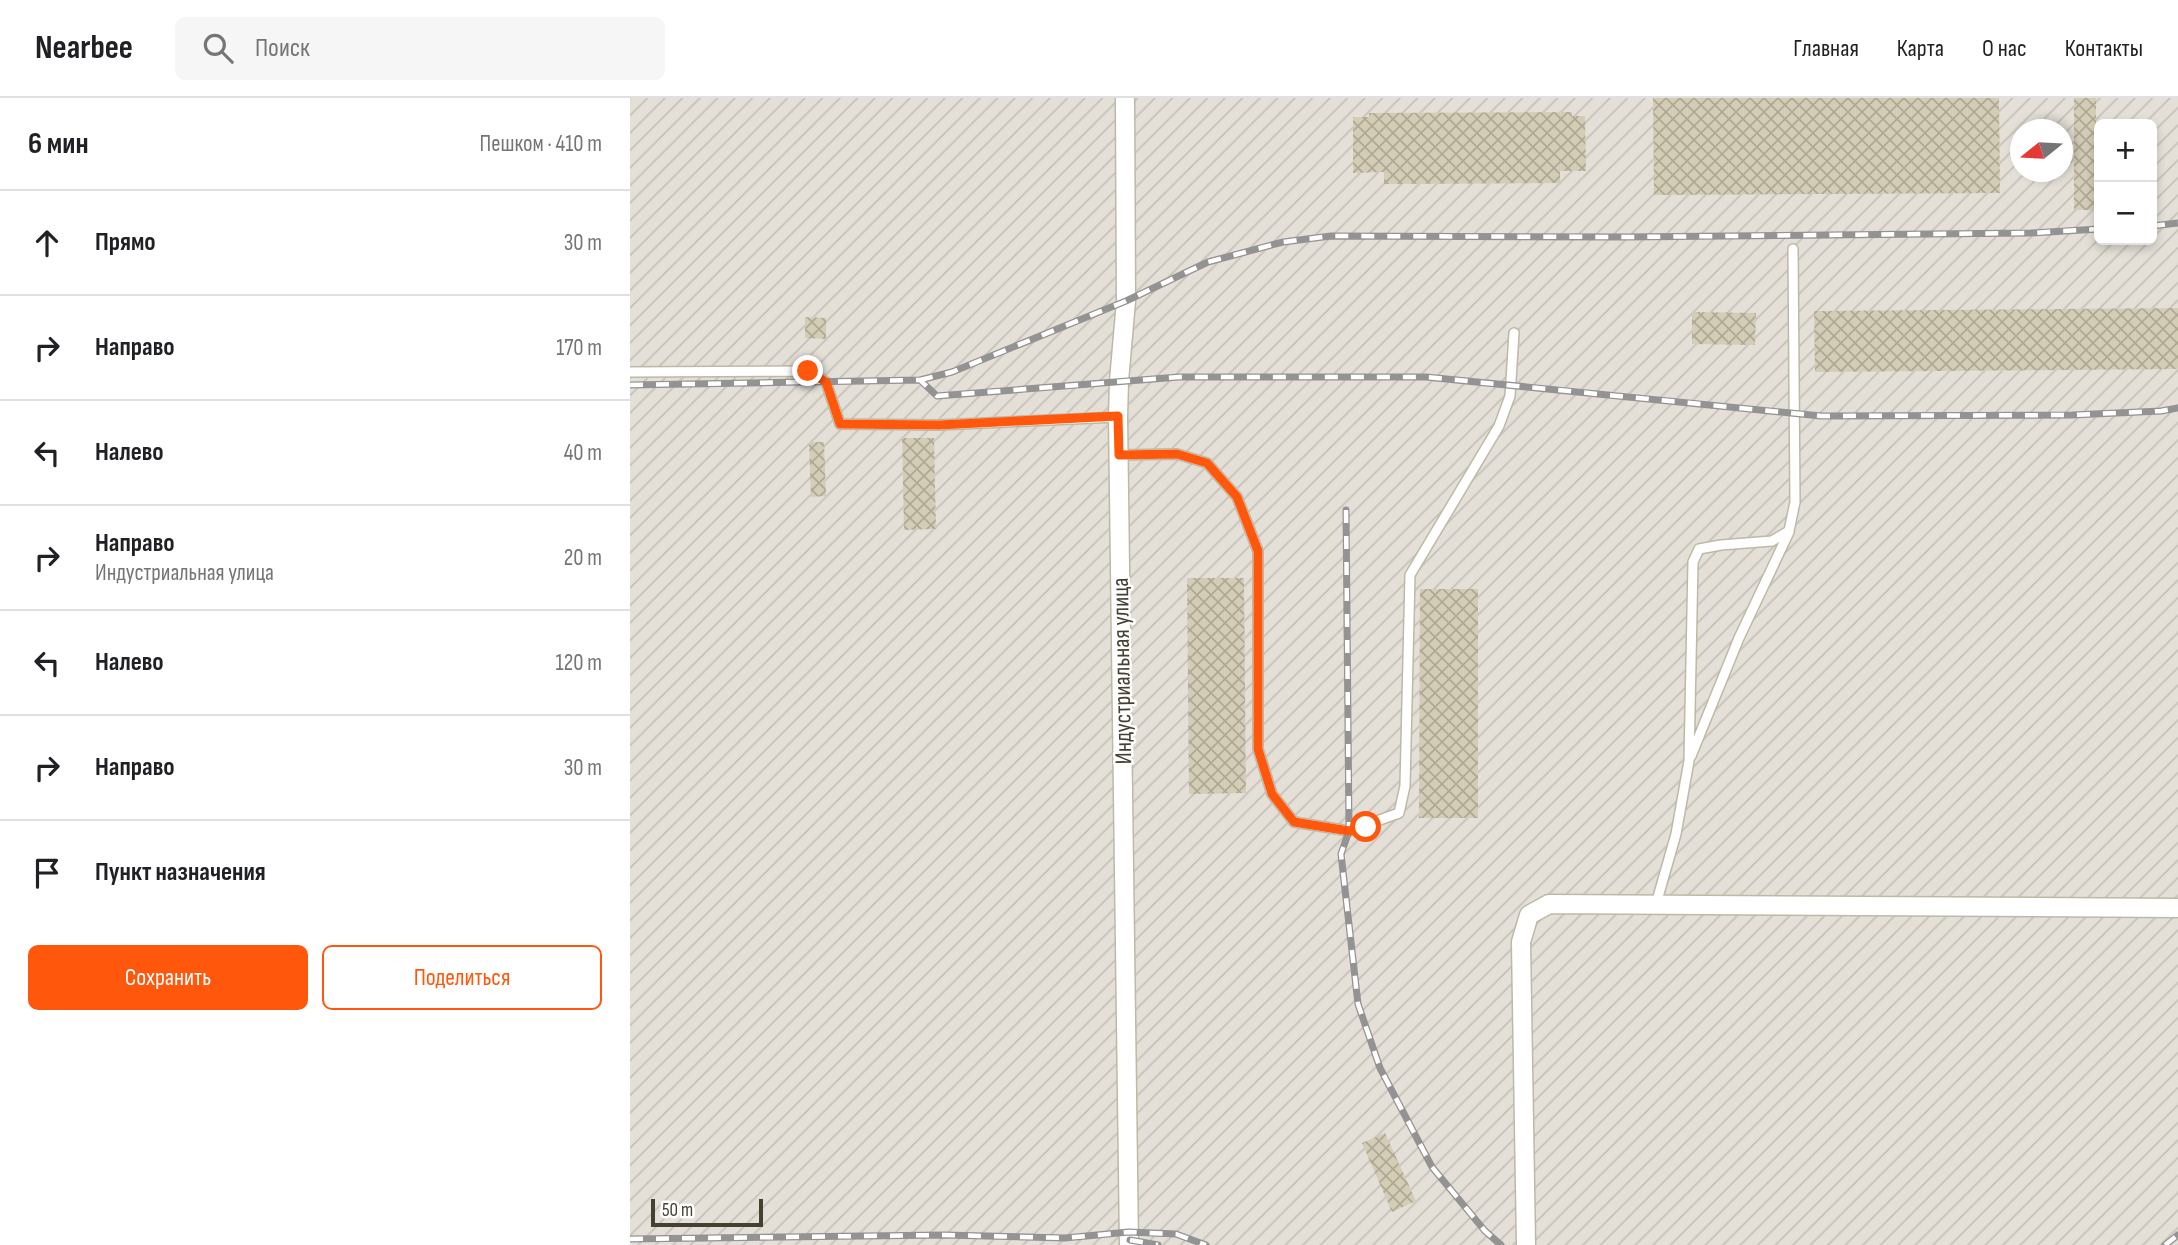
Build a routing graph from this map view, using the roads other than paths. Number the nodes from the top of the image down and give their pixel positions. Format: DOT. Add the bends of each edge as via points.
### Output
graph roads {
  1 [pos="1125,98"];
  2 [pos="1793,249"];
  3 [pos="1514,333"];
  4 [pos="630,372"];
  5 [pos="1118,416"];
  6 [pos="1119,455"];
  7 [pos="1789,531"];
  8 [pos="1689,761"];
  9 [pos="1656,904"];
  10 [pos="2178,908"];
  11 [pos="1129,1245"];
  12 [pos="1526,1245"];
  1 -- 5 [label="street, Индустриальная улица" via="1126,301"];
  2 -- 7 [label="lane" via="1795,502"];
  3 -- 6 [label="lane" via="1510,396 1499,426 1410,575 1405,786 1399,814 1366,827 1349,831 1294,822 1272,794 1258,749 1258,551 1237,497 1207,463 1177,454"];
  4 -- 5 [label="lane" via="808,371 826,382 840,424 939,425"];
  5 -- 6 [label="street, Индустриальная улица"];
  6 -- 11 [label="street, Индустриальная улица"];
  7 -- 8 [label="lane"];
  7 -- 8 [label="lane" via="1772,541 1699,549 1693,562"];
  8 -- 9 [label="lane" via="1676,834"];
  9 -- 10 [label="street"];
  9 -- 12 [label="street" via="1549,904 1529,915 1521,942"];
}
